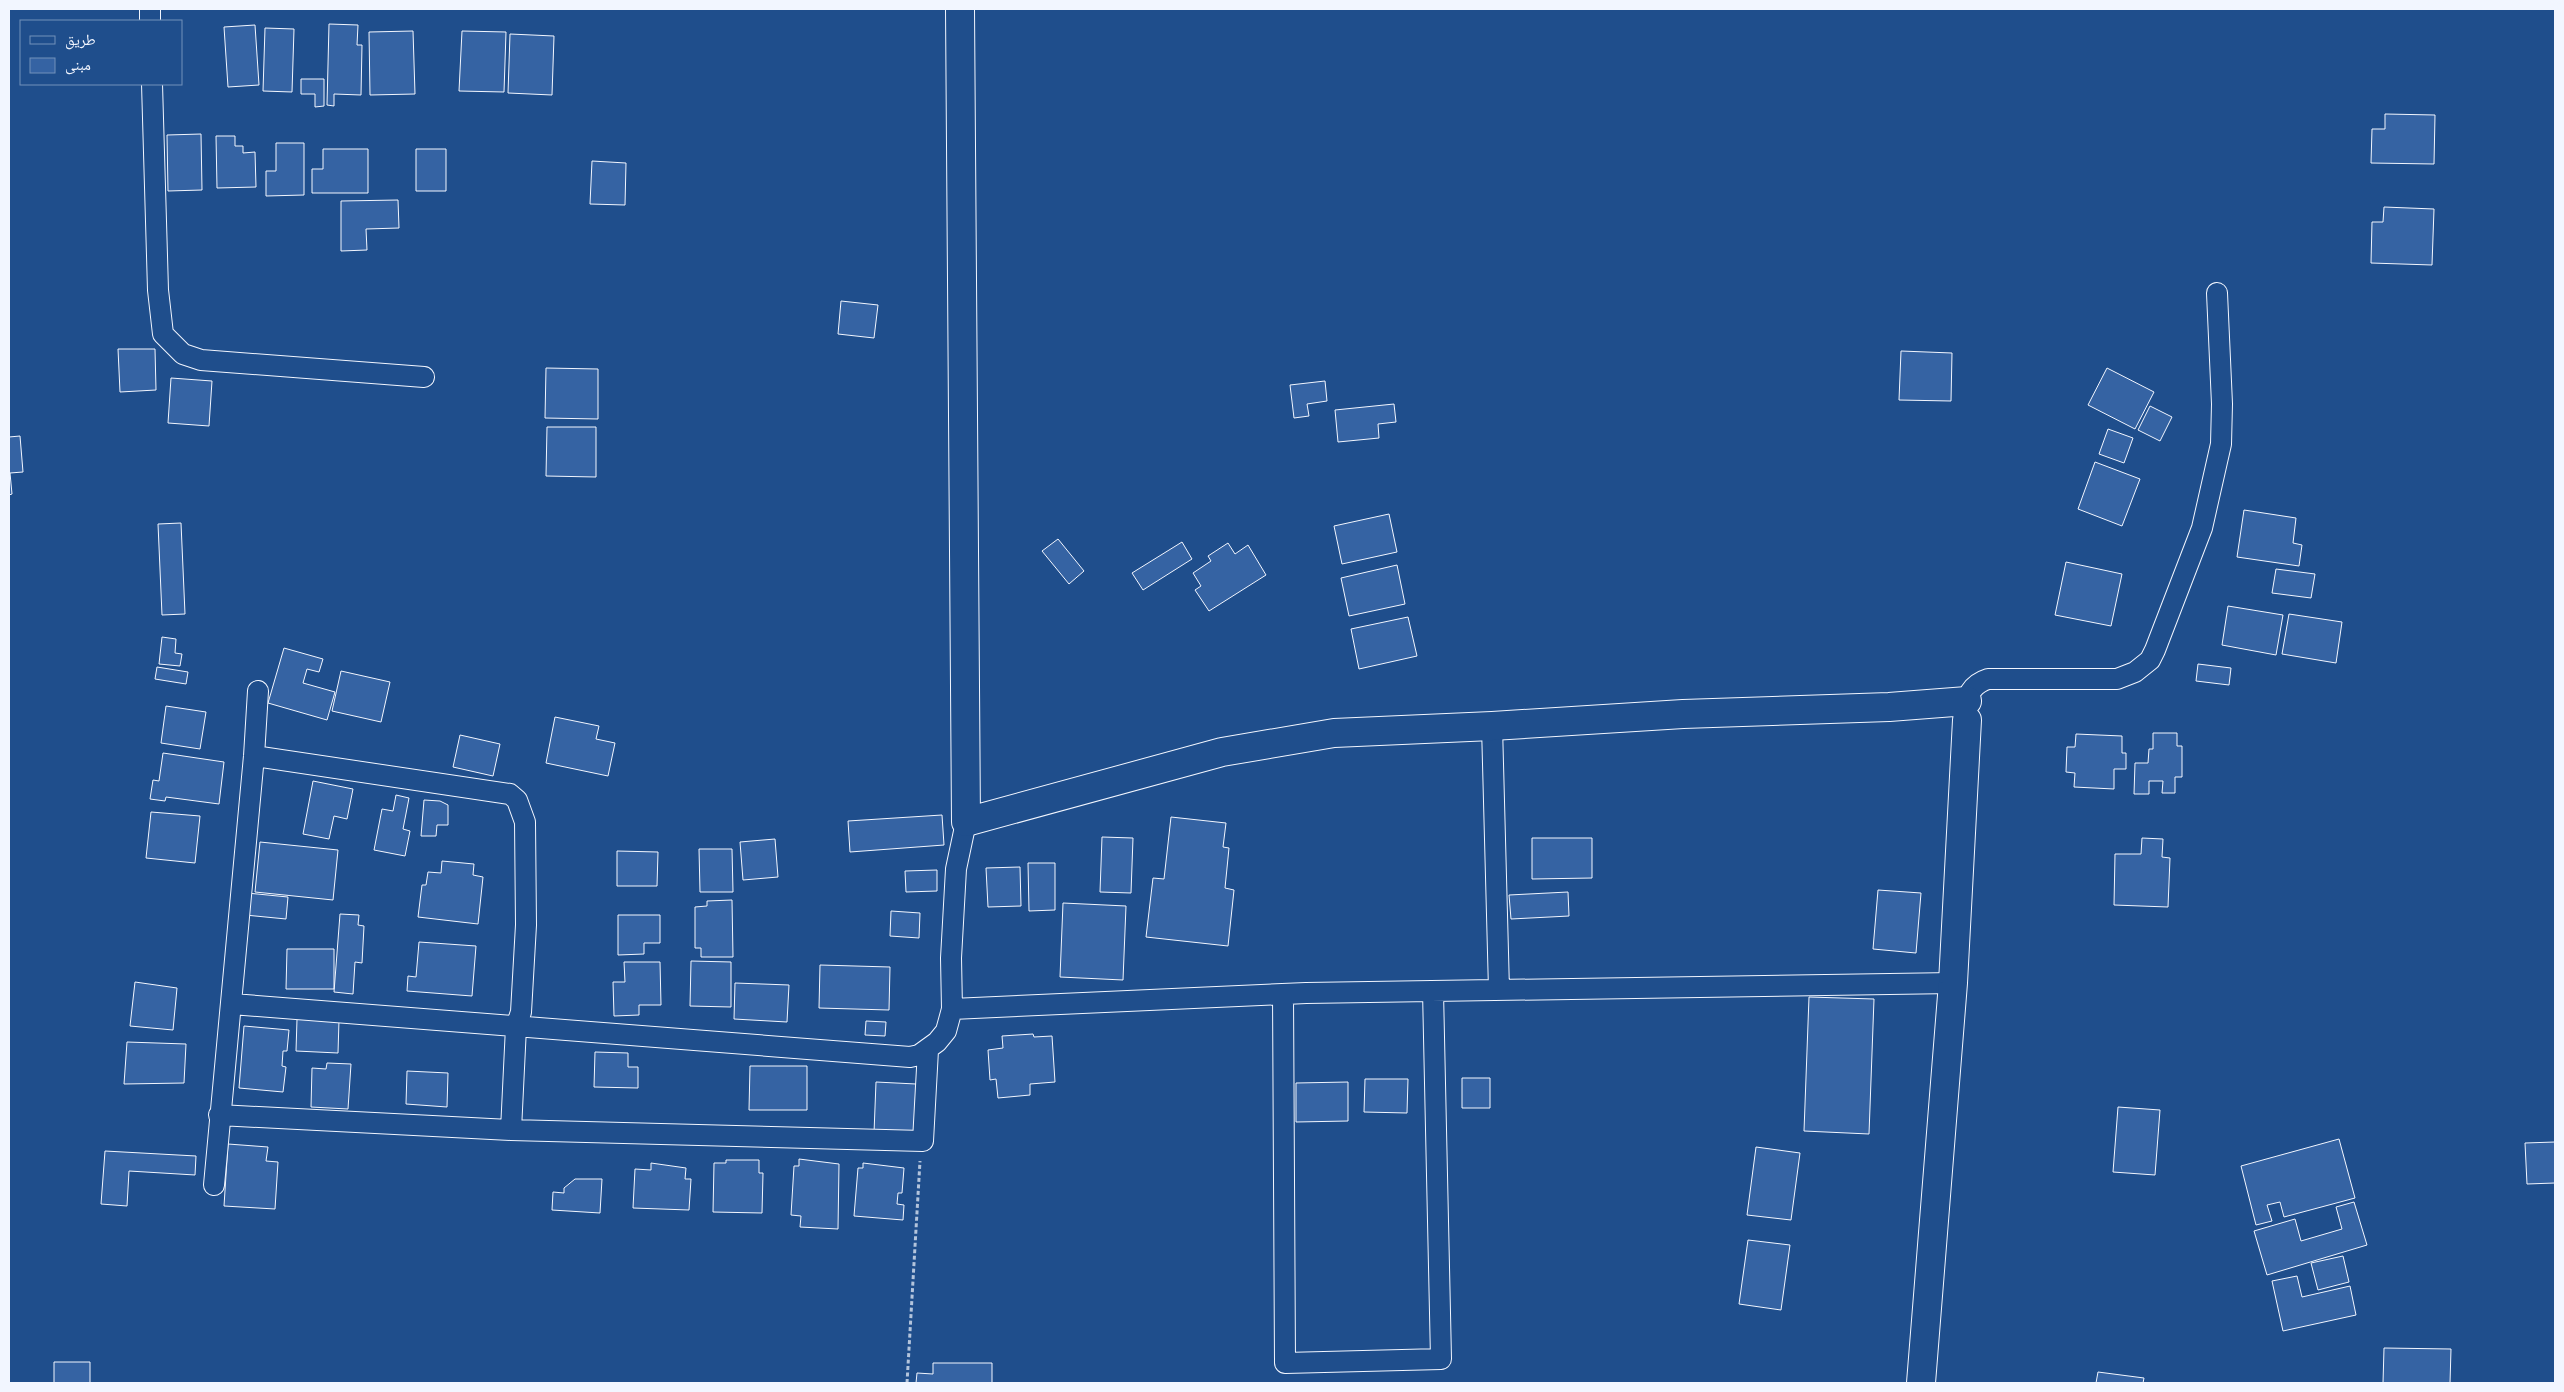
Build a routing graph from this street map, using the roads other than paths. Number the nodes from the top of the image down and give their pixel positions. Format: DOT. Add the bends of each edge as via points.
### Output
graph roads {
  1 [pos="960,9"];
  2 [pos="152,85"];
  3 [pos="2217,293"];
  4 [pos="424,377"];
  5 [pos="258,691"];
  6 [pos="1967,710"];
  7 [pos="1492,726"];
  8 [pos="254,756"];
  9 [pos="966,822"];
  10 [pos="1953,983"];
  11 [pos="1500,990"];
  12 [pos="1433,991"];
  13 [pos="1283,994"];
  14 [pos="232,1004"];
  15 [pos="952,1009"];
  16 [pos="516,1027"];
  17 [pos="928,1050"];
  18 [pos="220,1115"];
  19 [pos="511,1130"];
  20 [pos="214,1185"];
  21 [pos="1920,1383"];
  1 -- 9 [label="street"];
  2 -- 4 [label="street" via="158,290 163,334 172,344 183,354 201,360"];
  3 -- 6 [label="street" via="2221,444 2202,528 2150,660 2135,672 2117,679 1988,679 1975,685"];
  5 -- 8 [label="street"];
  6 -- 7 [label="street" via="1889,707 1683,714"];
  6 -- 10 [label="street"];
  7 -- 9 [label="street" via="1334,733 1222,752"];
  7 -- 11 [label="street"];
  8 -- 14 [label="street"];
  8 -- 16 [label="street" via="510,794 517,800 525,822 526,925 520,1012"];
  9 -- 15 [label="street" via="956,869"];
  10 -- 11 [label="street"];
  10 -- 21 [label="street"];
  11 -- 12 [label="street"];
  12 -- 13 [label="street"];
  12 -- 13 [label="street" via="1441,1358 1285,1363"];
  13 -- 15 [label="street"];
  14 -- 16 [label="street"];
  14 -- 18 [label="street"];
  15 -- 17 [label="street" via="946,1031"];
  16 -- 17 [label="street" via="910,1057"];
  16 -- 19 [label="street"];
  17 -- 19 [label="street" via="923,1141"];
  18 -- 19 [label="street"];
  18 -- 20 [label="street"];
}
